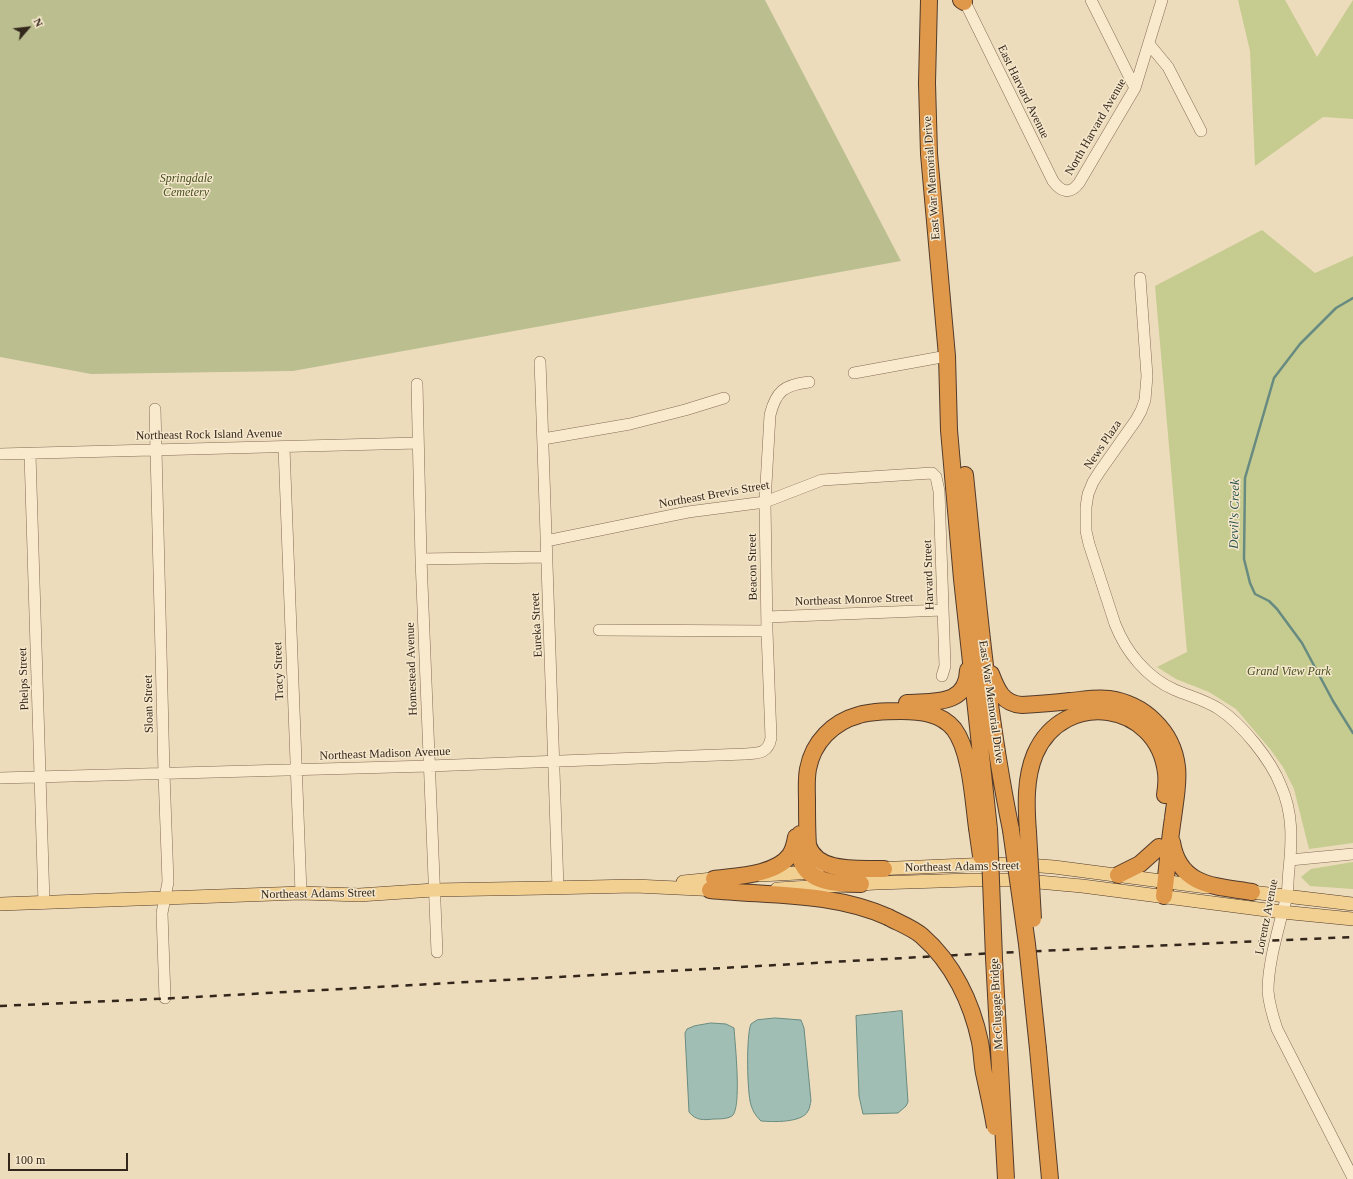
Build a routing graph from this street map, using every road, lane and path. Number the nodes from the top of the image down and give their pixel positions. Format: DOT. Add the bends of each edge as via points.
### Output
graph roads {
  1 [pos="929,0"];
  2 [pos="1091,0"];
  3 [pos="1162,0"];
  4 [pos="963,1"];
  5 [pos="1149,44"];
  6 [pos="1134,88"];
  7 [pos="1201,131"];
  8 [pos="1065,190"];
  9 [pos="1140,278"];
  10 [pos="948,356"];
  11 [pos="540,362"];
  12 [pos="854,373"];
  13 [pos="809,382"];
  14 [pos="417,384"];
  15 [pos="724,398"];
  16 [pos="156,409"];
  17 [pos="543,439"];
  18 [pos="418,443"];
  19 [pos="284,447"];
  20 [pos="157,449"];
  21 [pos="0,454"];
  22 [pos="30,454"];
  23 [pos="934,473"];
  24 [pos="765,502"];
  25 [pos="546,541"];
  26 [pos="547,557"];
  27 [pos="421,559"];
  28 [pos="943,610"];
  29 [pos="972,615"];
  30 [pos="767,617"];
  31 [pos="1115,624"];
  32 [pos="599,630"];
  33 [pos="767,631"];
  34 [pos="942,676"];
  35 [pos="769,747"];
  36 [pos="554,762"];
  37 [pos="429,766"];
  38 [pos="295,770"];
  39 [pos="164,773"];
  40 [pos="40,776"];
  41 [pos="0,778"];
  42 [pos="800,783"];
  43 [pos="1172,823"];
  44 [pos="983,828"];
  45 [pos="1160,847"];
  46 [pos="1353,854"];
  47 [pos="1290,860"];
  48 [pos="884,869"];
  49 [pos="809,872"];
  50 [pos="1118,875"];
  51 [pos="712,884"];
  52 [pos="861,884"];
  53 [pos="558,888"];
  54 [pos="1160,888"];
  55 [pos="434,890"];
  56 [pos="1252,892"];
  57 [pos="301,894"];
  58 [pos="1287,897"];
  59 [pos="165,898"];
  60 [pos="44,903"];
  61 [pos="0,904"];
  62 [pos="1353,904"];
  63 [pos="1282,912"];
  64 [pos="1353,919"];
  65 [pos="437,952"];
  66 [pos="164,998"];
  67 [pos="1038,1049"];
  68 [pos="1353,1178"];
  69 [pos="1006,1179"];
  70 [pos="1050,1179"];
  1 -- 10 [label="highway, East War Memorial Drive" via="928,139"];
  2 -- 6 [label="street"];
  3 -- 5 [label="street, North Harvard Avenue"];
  4 -- 8 [label="street, East Harvard Avenue" via="1053,181 1057,187"];
  5 -- 6 [label="street, North Harvard Avenue"];
  5 -- 7 [label="street" via="1168,67"];
  6 -- 8 [label="street, North Harvard Avenue" via="1079,183 1073,189"];
  9 -- 31 [label="street, News Plaza" via="1147,376 1145,400 1136,420 1093,482 1088,494 1085,519 1087,538"];
  10 -- 12 [label="street"];
  10 -- 29 [label="highway, East War Memorial Drive" via="960,427"];
  11 -- 17 [label="street, Eureka Street"];
  13 -- 24 [label="street, Beacon Street" via="793,384 782,390 773,402"];
  14 -- 18 [label="street, Homestead Avenue"];
  15 -- 17 [label="street" via="637,422"];
  16 -- 20 [label="street, Sloan Street"];
  17 -- 25 [label="street, Eureka Street"];
  18 -- 19 [label="street, Northeast Rock Island Avenue"];
  18 -- 27 [label="street, Homestead Avenue"];
  19 -- 20 [label="street, Northeast Rock Island Avenue"];
  19 -- 38 [label="street, Tracy Street"];
  20 -- 22 [label="street, Northeast Rock Island Avenue"];
  20 -- 39 [label="street, Sloan Street"];
  21 -- 22 [label="street, Northeast Rock Island Avenue"];
  22 -- 40 [label="street, Phelps Street"];
  23 -- 24 [label="street, Northeast Brevis Street" via="822,480"];
  23 -- 28 [label="street, Harvard Street" via="939,491"];
  24 -- 25 [label="street, Northeast Brevis Street" via="688,512"];
  24 -- 30 [label="street, Beacon Street"];
  25 -- 26 [label="street, Eureka Street"];
  26 -- 27 [label="street"];
  26 -- 36 [label="street, Eureka Street"];
  27 -- 37 [label="street, Homestead Avenue"];
  28 -- 30 [label="street, Northeast Monroe Street"];
  28 -- 34 [label="street, Harvard Street" via="945,666"];
  29 -- 42 [label="highway" via="968,677 961,692 945,700 873,705 842,713 824,725 810,743 802,762"];
  29 -- 43 [label="highway" via="988,668 998,690 1008,701 1022,706 1107,699 1138,708 1156,723 1171,744 1177,765"];
  29 -- 44 [label="highway, East War Memorial Drive"];
  29 -- 67 [label="highway, East War Memorial Drive, bridge" via="991,708 1011,830"];
  30 -- 33 [label="street, Beacon Street"];
  31 -- 47 [label="street, Lorentz Avenue" via="1126,648 1150,674 1174,690 1219,709 1241,729 1264,756 1287,800 1291,834"];
  32 -- 33 [label="street"];
  33 -- 35 [label="street, Beacon Street" via="771,738"];
  35 -- 36 [label="street, Northeast Madison Avenue" via="758,753 745,754"];
  36 -- 37 [label="street, Northeast Madison Avenue"];
  36 -- 53 [label="street, Eureka Street"];
  37 -- 38 [label="street, Northeast Madison Avenue"];
  37 -- 55 [label="street, Homestead Avenue"];
  38 -- 39 [label="street, Northeast Madison Avenue"];
  38 -- 57 [label="street, Tracy Street"];
  39 -- 40 [label="street, Northeast Madison Avenue"];
  39 -- 59 [label="street, Sloan Street" via="168,882"];
  40 -- 41 [label="street, Northeast Madison Avenue"];
  40 -- 60 [label="street, Phelps Street"];
  42 -- 49 [label="highway" via="800,856"];
  42 -- 51 [label="highway" via="796,836 790,855 766,870"];
  43 -- 54 [label="highway"];
  43 -- 56 [label="highway" via="1174,848 1180,864 1188,874 1205,883"];
  44 -- 48 [label="highway" via="966,754 960,739 948,723 920,711 869,713 848,719 829,730 812,757 807,776 808,844 814,856 824,863 843,867"];
  44 -- 69 [label="highway, McClugage Bridge, bridge" via="994,958"];
  45 -- 50 [label="highway" via="1140,864"];
  45 -- 54 [label="highway"];
  45 -- 67 [label="highway, bridge" via="1167,775 1155,741 1136,721 1111,712 1087,712 1059,723 1043,740 1035,754 1026,800"];
  46 -- 47 [label="street"];
  47 -- 58 [label="street, Lorentz Avenue"];
  48 -- 49 [label="main road, Northeast Adams Street"];
  48 -- 50 [label="main road, Northeast Adams Street" via="990,864 1054,867"];
  49 -- 51 [label="main road, Northeast Adams Street"];
  49 -- 52 [label="highway" via="834,883"];
  50 -- 54 [label="main road, Northeast Adams Street"];
  51 -- 52 [label="main road, Northeast Adams Street" via="773,889"];
  51 -- 53 [label="main road, Northeast Adams Street"];
  51 -- 69 [label="highway, bridge" via="834,901 888,917 923,936 946,963 965,994 980,1042"];
  52 -- 54 [label="main road, Northeast Adams Street" via="1016,880"];
  53 -- 55 [label="main road, Northeast Adams Street"];
  54 -- 56 [label="main road, Northeast Adams Street"];
  54 -- 63 [label="main road, Northeast Adams Street"];
  55 -- 57 [label="main road, Northeast Adams Street" via="359,895"];
  55 -- 65 [label="street, Homestead Avenue"];
  56 -- 58 [label="main road, Northeast Adams Street"];
  57 -- 59 [label="main road, Northeast Adams Street"];
  58 -- 62 [label="main road, Northeast Adams Street"];
  58 -- 63 [label="street, Lorentz Avenue"];
  59 -- 60 [label="main road, Northeast Adams Street"];
  59 -- 66 [label="street, Sloan Street" via="162,912"];
  60 -- 61 [label="main road, Northeast Adams Street"];
  63 -- 64 [label="main road, Northeast Adams Street"];
  63 -- 68 [label="street, Lorentz Avenue" via="1269,981 1271,1009 1278,1029"];
  67 -- 70 [label="highway"];
}
